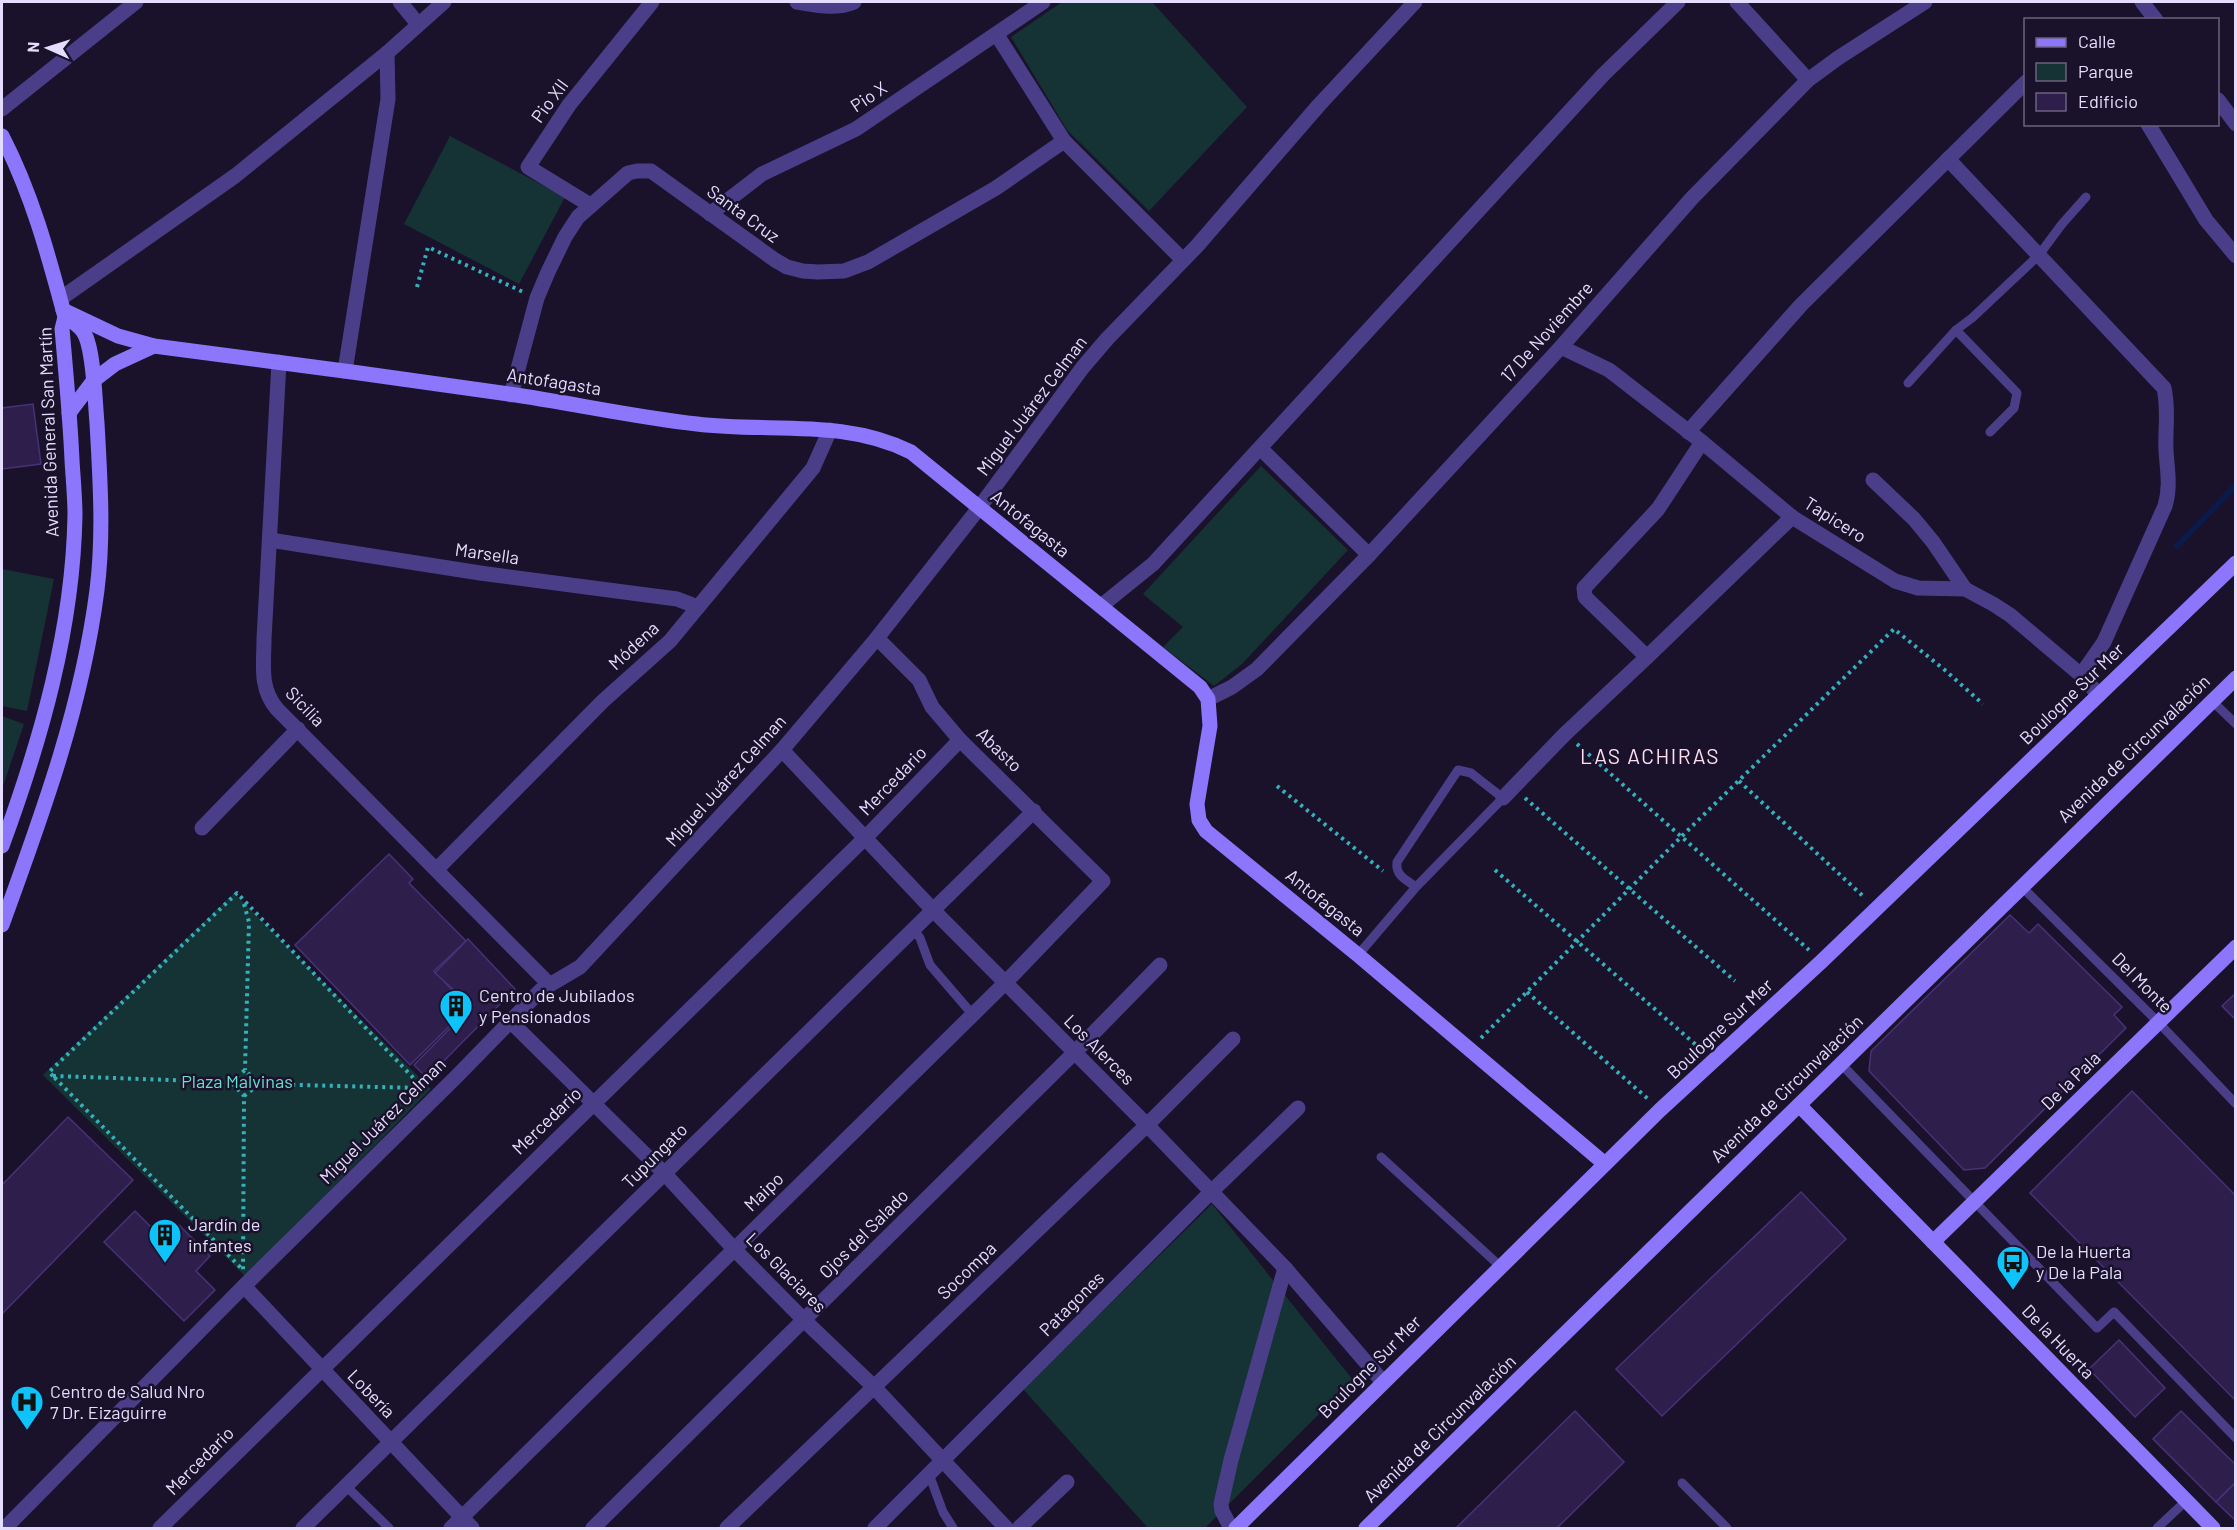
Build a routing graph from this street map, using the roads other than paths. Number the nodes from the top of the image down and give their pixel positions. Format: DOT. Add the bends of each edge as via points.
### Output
graph roads {
  1 [pos="136,2"];
  2 [pos="400,2"];
  3 [pos="444,2"];
  4 [pos="652,2"];
  5 [pos="797,2"];
  6 [pos="854,2"];
  7 [pos="1043,2"];
  8 [pos="1415,2"];
  9 [pos="1678,2"];
  10 [pos="1737,2"];
  11 [pos="1925,2"];
  12 [pos="2142,2"];
  13 [pos="2154,18"];
  14 [pos="418,24"];
  15 [pos="997,35"];
  16 [pos="387,53"];
  17 [pos="1808,80"];
  18 [pos="2024,83"];
  19 [pos="2219,103"];
  20 [pos="2,109"];
  21 [pos="2235,124"];
  22 [pos="2149,126"];
  23 [pos="2,136"];
  24 [pos="1064,141"];
  25 [pos="1948,159"];
  26 [pos="2086,197"];
  27 [pos="590,205"];
  28 [pos="710,214"];
  29 [pos="2039,255"];
  30 [pos="2235,256"];
  31 [pos="1183,260"];
  32 [pos="63,308"];
  33 [pos="1956,330"];
  34 [pos="154,346"];
  35 [pos="1561,347"];
  36 [pos="279,362"];
  37 [pos="345,371"];
  38 [pos="94,380"];
  39 [pos="1908,383"];
  40 [pos="511,394"];
  41 [pos="69,413"];
  42 [pos="830,430"];
  43 [pos="1688,432"];
  44 [pos="1990,432"];
  45 [pos="1702,442"];
  46 [pos="1261,449"];
  47 [pos="1873,480"];
  48 [pos="979,508"];
  49 [pos="1792,517"];
  50 [pos="270,540"];
  51 [pos="1369,555"];
  52 [pos="2235,563"];
  53 [pos="1965,590"];
  54 [pos="1101,606"];
  55 [pos="698,607"];
  56 [pos="877,638"];
  57 [pos="1647,657"];
  58 [pos="2081,675"];
  59 [pos="2235,678"];
  60 [pos="2099,695"];
  61 [pos="1208,699"];
  62 [pos="2212,701"];
  63 [pos="2235,724"];
  64 [pos="298,729"];
  65 [pos="960,740"];
  66 [pos="782,750"];
  67 [pos="1508,793"];
  68 [pos="1034,811"];
  69 [pos="202,828"];
  70 [pos="866,837"];
  71 [pos="2,846"];
  72 [pos="437,869"];
  73 [pos="1103,882"];
  74 [pos="1416,887"];
  75 [pos="2022,887"];
  76 [pos="933,910"];
  77 [pos="2,925"];
  78 [pos="913,929"];
  79 [pos="2235,947"];
  80 [pos="1358,955"];
  81 [pos="1160,965"];
  82 [pos="1005,983"];
  83 [pos="549,984"];
  84 [pos="973,1015"];
  85 [pos="511,1022"];
  86 [pos="2158,1022"];
  87 [pos="1233,1039"];
  88 [pos="1074,1053"];
  89 [pos="1841,1064"];
  90 [pos="592,1104"];
  91 [pos="2235,1104"];
  92 [pos="1799,1105"];
  93 [pos="1298,1108"];
  94 [pos="1148,1125"];
  95 [pos="1381,1157"];
  96 [pos="1605,1164"];
  97 [pos="665,1174"];
  98 [pos="1211,1192"];
  99 [pos="1975,1202"];
  100 [pos="1933,1242"];
  101 [pos="734,1249"];
  102 [pos="1501,1267"];
  103 [pos="1285,1268"];
  104 [pos="244,1276"];
  105 [pos="805,1321"];
  106 [pos="320,1370"];
  107 [pos="1383,1382"];
  108 [pos="874,1387"];
  109 [pos="2235,1438"];
  110 [pos="391,1443"];
  111 [pos="943,1461"];
  112 [pos="929,1474"];
  113 [pos="1067,1482"];
  114 [pos="1683,1483"];
  115 [pos="346,1486"];
  116 [pos="2186,1501"];
  117 [pos="462,1525"];
  118 [pos="4,1528"];
  119 [pos="160,1528"];
  120 [pos="303,1528"];
  121 [pos="389,1528"];
  122 [pos="593,1528"];
  123 [pos="727,1528"];
  124 [pos="875,1528"];
  125 [pos="953,1528"];
  126 [pos="1006,1528"];
  127 [pos="1019,1528"];
  128 [pos="1234,1528"];
  129 [pos="1366,1528"];
  130 [pos="1727,1528"];
  131 [pos="2157,1528"];
  132 [pos="2213,1528"];
  1 -- 20 [label="street"];
  2 -- 14 [label="street"];
  3 -- 14 [label="street"];
  4 -- 27 [label="street, Pio XII" via="569,105 528,167"];
  5 -- 6 [label="street" via="828,7"];
  7 -- 15 [label="street, Pio X"];
  8 -- 31 [label="street, Miguel Juárez Celman"];
  9 -- 46 [label="street" via="1603,75"];
  10 -- 17 [label="street"];
  11 -- 17 [label="street, 17 De Noviembre"];
  12 -- 13 [label="street"];
  14 -- 16 [label="street"];
  15 -- 24 [label="street"];
  15 -- 28 [label="street, Pio X" via="856,129 762,174"];
  16 -- 32 [label="street"];
  16 -- 37 [label="street" via="388,99"];
  17 -- 35 [label="street, 17 De Noviembre" via="1692,198"];
  18 -- 25 [label="street"];
  19 -- 21 [label="street"];
  22 -- 30 [label="street" via="2206,220"];
  23 -- 32 [label="street" via="42,230"];
  24 -- 28 [label="street, Santa Cruz" via="986,194 868,262 844,271 810,272 788,267"];
  24 -- 31 [label="street"];
  25 -- 29 [label="street"];
  25 -- 43 [label="street" via="1801,305"];
  26 -- 29 [label="lane"];
  27 -- 28 [label="street, Santa Cruz" via="628,174 651,171"];
  27 -- 40 [label="street, Santa Cruz" via="565,237 537,298"];
  29 -- 33 [label="lane"];
  29 -- 58 [label="street" via="2164,388 2167,400 2169,470 2165,506 2104,642"];
  31 -- 48 [label="street, Miguel Juárez Celman" via="1083,367"];
  32 -- 34 [label="street, Antofagasta" via="118,336"];
  32 -- 38 [label="street, Avenida General San Martín" via="86,335"];
  32 -- 41 [label="street, Avenida General San Martín"];
  33 -- 39 [label="lane"];
  33 -- 44 [label="lane" via="2017,393 2014,408"];
  34 -- 36 [label="street, Antofagasta"];
  34 -- 38 [label="street" via="115,364"];
  35 -- 43 [label="street, Tapicero" via="1609,370"];
  35 -- 51 [label="street, 17 De Noviembre"];
  36 -- 37 [label="street, Antofagasta"];
  36 -- 50 [label="street, Sicilia"];
  37 -- 40 [label="street, Antofagasta"];
  38 -- 41 [label="street"];
  38 -- 77 [label="street, Avenida General San Martín" via="101,510 97,588 87,649 60,759"];
  40 -- 42 [label="street, Antofagasta" via="700,425"];
  41 -- 71 [label="street, Avenida General San Martín" via="75,514 70,587 36,748"];
  42 -- 48 [label="street, Antofagasta" via="881,439 911,452"];
  42 -- 55 [label="street, Módena" via="813,468"];
  43 -- 45 [label="street, Tapicero"];
  45 -- 49 [label="street, Tapicero"];
  45 -- 57 [label="street" via="1658,509 1584,588 1586,597"];
  46 -- 51 [label="street"];
  46 -- 54 [label="street" via="1153,564"];
  47 -- 53 [label="street" via="1914,519"];
  48 -- 54 [label="street, Antofagasta"];
  48 -- 56 [label="street, Miguel Juárez Celman"];
  49 -- 53 [label="street, Tapicero" via="1905,585"];
  49 -- 57 [label="street"];
  50 -- 55 [label="street, Marsella" via="677,599"];
  50 -- 64 [label="street, Sicilia" via="263,679 271,701"];
  51 -- 61 [label="street, 17 De Noviembre" via="1257,669"];
  52 -- 60 [label="street, Boulogne Sur Mer"];
  53 -- 58 [label="street, Tapicero" via="2010,615"];
  54 -- 61 [label="street, Antofagasta" via="1200,687"];
  55 -- 72 [label="street, Módena" via="670,641 603,701"];
  56 -- 65 [label="street, Abasto" via="918,680 932,707"];
  56 -- 66 [label="street, Miguel Juárez Celman"];
  57 -- 67 [label="street"];
  58 -- 60 [label="street, Tapicero"];
  59 -- 62 [label="street, Avenida de Circunvalación"];
  60 -- 96 [label="street, Boulogne Sur Mer"];
  61 -- 80 [label="street, Antofagasta" via="1210,726 1197,804 1199,820 1206,831"];
  62 -- 63 [label="lane"];
  62 -- 75 [label="street, Avenida de Circunvalación"];
  64 -- 69 [label="street"];
  64 -- 72 [label="street, Sicilia"];
  65 -- 68 [label="street, Abasto"];
  65 -- 70 [label="street, Mercedario"];
  66 -- 70 [label="street, Los Alerces"];
  66 -- 83 [label="street, Miguel Juárez Celman" via="580,967"];
  67 -- 74 [label="lane"];
  67 -- 74 [label="lane" via="1458,770 1396,862 1398,874"];
  68 -- 73 [label="street, Abasto"];
  68 -- 76 [label="street, Tupungato"];
  70 -- 76 [label="street, Los Alerces"];
  70 -- 90 [label="street, Mercedario"];
  72 -- 83 [label="street, Sicilia"];
  73 -- 82 [label="street, Maipo"];
  74 -- 80 [label="lane"];
  75 -- 86 [label="lane, Del Monte"];
  75 -- 89 [label="street, Avenida de Circunvalación"];
  76 -- 78 [label="street, Tupungato"];
  76 -- 82 [label="street, Los Alerces"];
  78 -- 84 [label="lane" via="930,964"];
  78 -- 97 [label="street, Tupungato"];
  79 -- 86 [label="street, De la Pala"];
  80 -- 96 [label="street, Antofagasta"];
  81 -- 88 [label="street, Ojos del Salado"];
  82 -- 84 [label="street, Maipo"];
  82 -- 88 [label="street, Los Alerces"];
  83 -- 85 [label="street, Miguel Juárez Celman"];
  84 -- 101 [label="street, Maipo"];
  85 -- 90 [label="street, Los Glaciares"];
  85 -- 104 [label="street, Miguel Juárez Celman"];
  86 -- 91 [label="lane, Del Monte"];
  86 -- 99 [label="street, De la Pala"];
  87 -- 94 [label="street, Socompa"];
  88 -- 94 [label="street, Los Alerces"];
  88 -- 105 [label="street, Ojos del Salado"];
  89 -- 92 [label="street, Avenida de Circunvalación"];
  89 -- 99 [label="lane"];
  90 -- 97 [label="street, Los Glaciares"];
  90 -- 106 [label="street, Mercedario"];
  92 -- 100 [label="street, De la Huerta"];
  92 -- 129 [label="street, Avenida de Circunvalación"];
  93 -- 98 [label="street, Patagones"];
  94 -- 98 [label="street, Los Alerces"];
  94 -- 108 [label="street, Socompa"];
  95 -- 102 [label="lane"];
  96 -- 102 [label="street, Boulogne Sur Mer"];
  97 -- 101 [label="street, Los Glaciares"];
  97 -- 110 [label="street, Tupungato"];
  98 -- 103 [label="street, Los Alerces"];
  98 -- 111 [label="street, Patagones"];
  99 -- 100 [label="street, De la Pala"];
  99 -- 109 [label="lane" via="2097,1328 2114,1312"];
  100 -- 116 [label="street, De la Huerta"];
  101 -- 105 [label="street, Los Glaciares"];
  101 -- 117 [label="street, Maipo"];
  102 -- 107 [label="street, Boulogne Sur Mer"];
  103 -- 107 [label="street, Los Alerces"];
  103 -- 128 [label="street" via="1221,1504"];
  104 -- 106 [label="street, Lobería"];
  104 -- 118 [label="street, Miguel Juárez Celman"];
  105 -- 108 [label="street, Los Glaciares"];
  105 -- 122 [label="street, Ojos del Salado"];
  106 -- 110 [label="street, Lobería"];
  106 -- 119 [label="street, Mercedario"];
  107 -- 128 [label="street, Boulogne Sur Mer"];
  108 -- 111 [label="street, Los Glaciares"];
  108 -- 123 [label="street, Socompa"];
  110 -- 115 [label="street, Tupungato"];
  110 -- 117 [label="street, Lobería"];
  111 -- 112 [label="street, Patagones"];
  111 -- 126 [label="street, Los Glaciares"];
  112 -- 124 [label="street, Patagones"];
  112 -- 125 [label="lane"];
  113 -- 127 [label="street"];
  114 -- 130 [label="lane"];
  115 -- 120 [label="street, Tupungato"];
  115 -- 121 [label="lane"];
  116 -- 131 [label="lane"];
  116 -- 132 [label="street, De la Huerta"];
}
